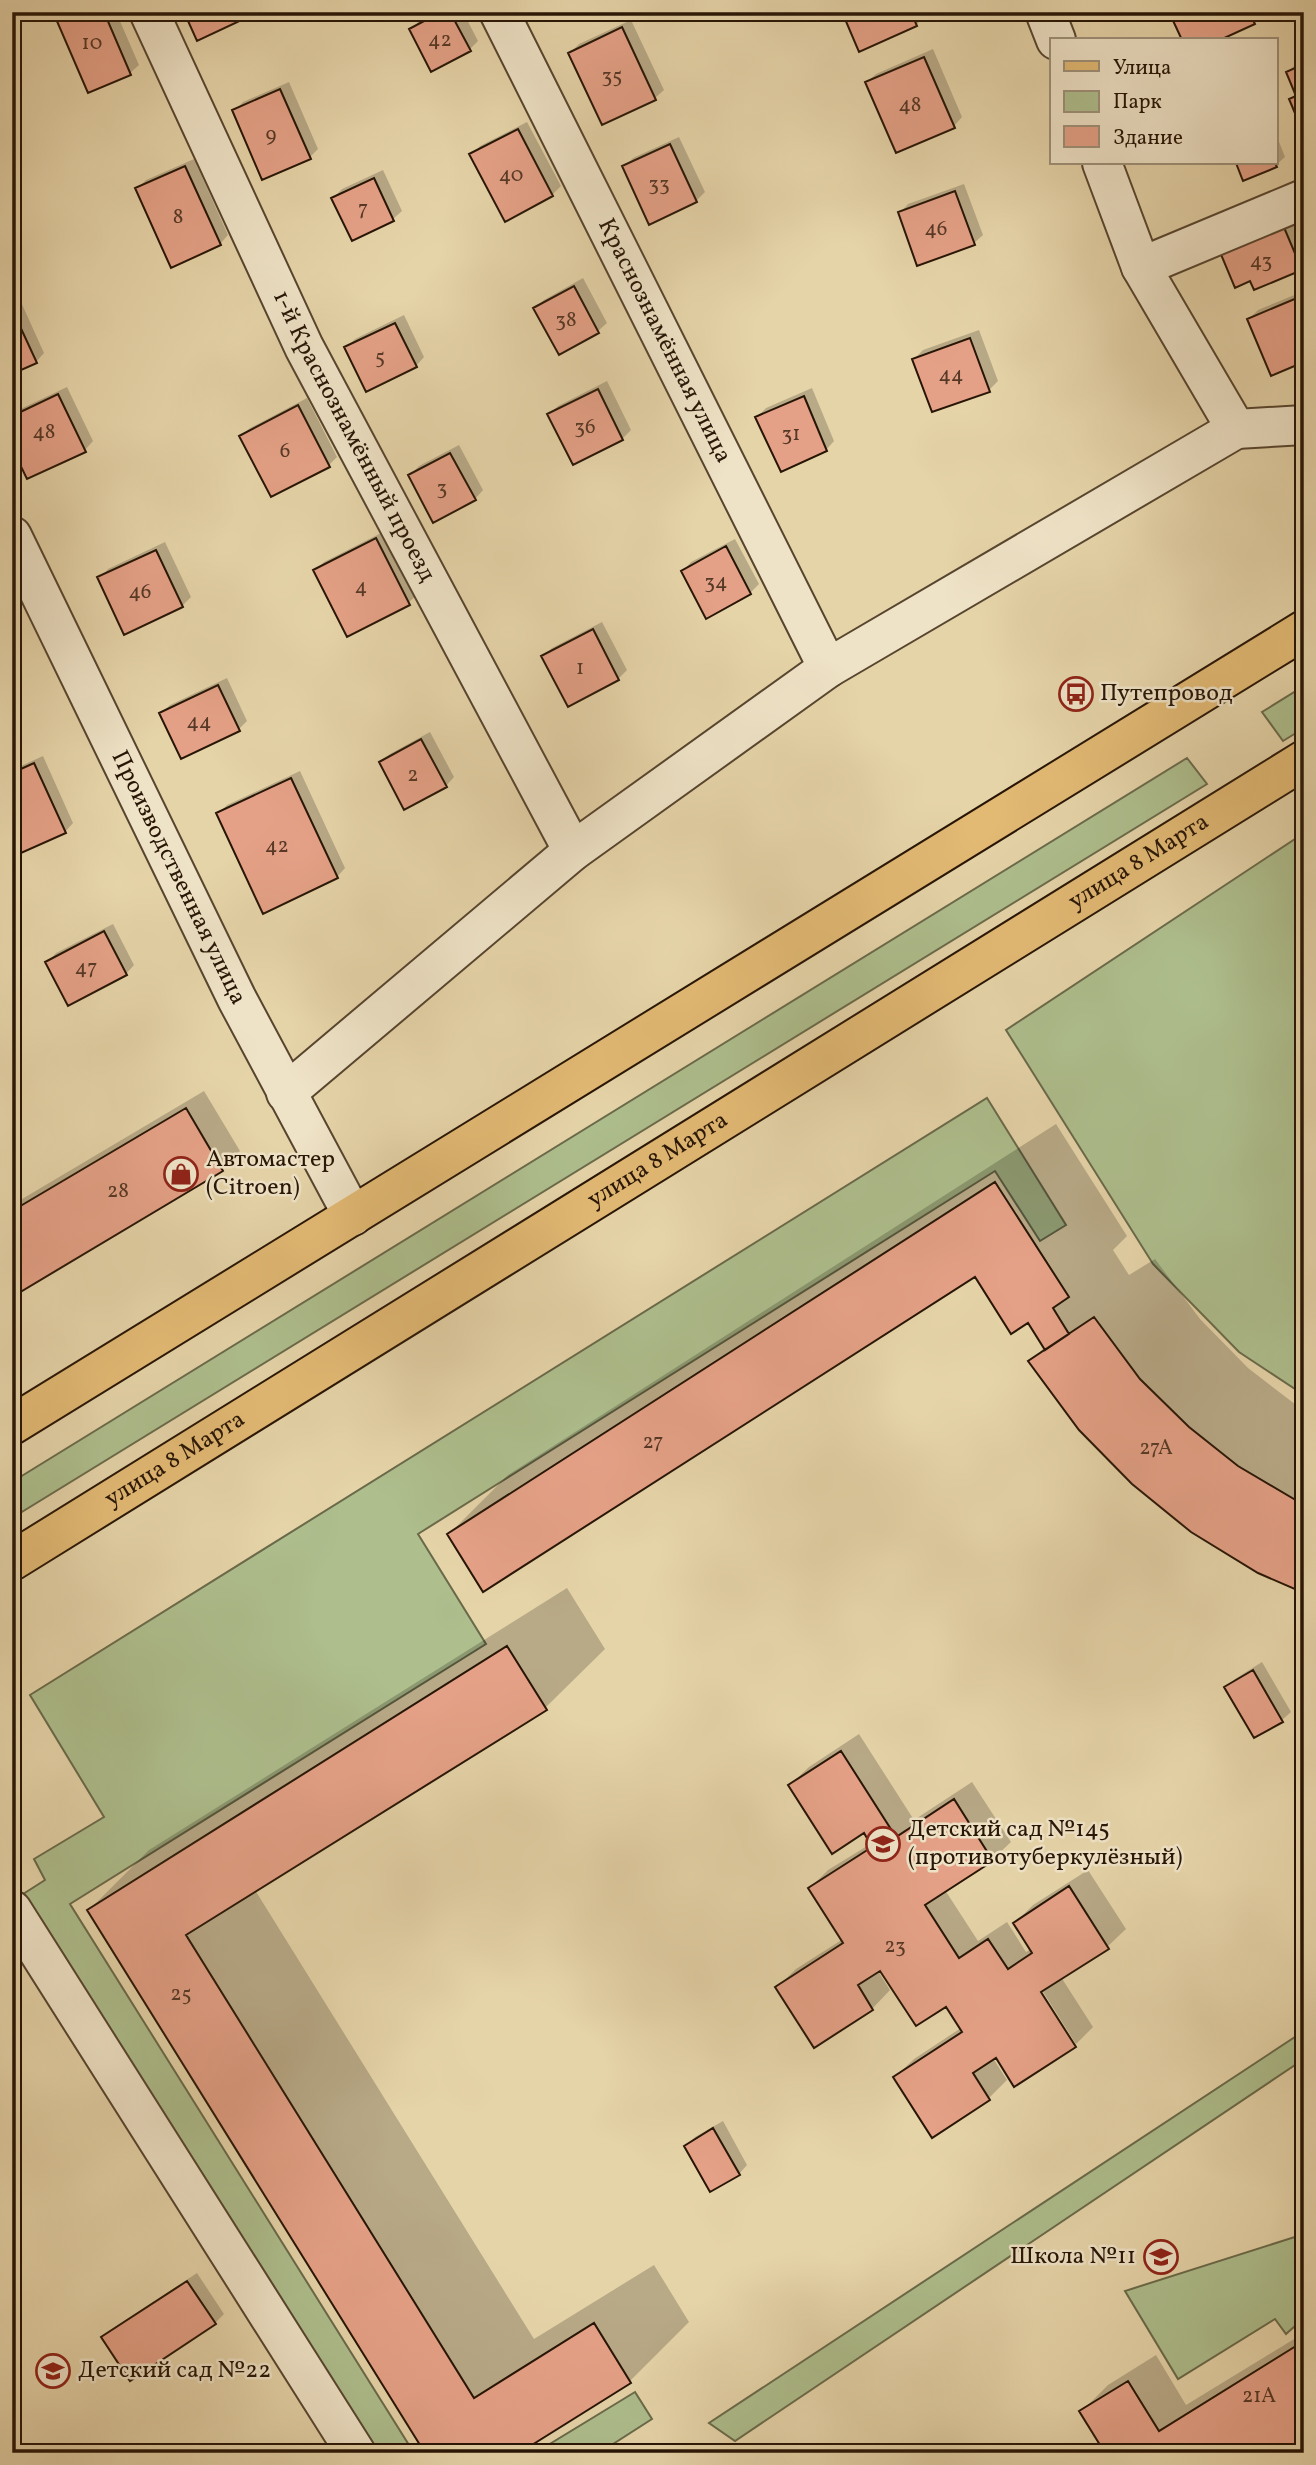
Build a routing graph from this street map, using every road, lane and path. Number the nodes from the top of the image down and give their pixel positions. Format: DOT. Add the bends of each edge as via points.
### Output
graph roads {
  1 [pos="149,12"];
  2 [pos="499,12"];
  3 [pos="1045,12"];
  4 [pos="1055,38"];
  5 [pos="1102,164"];
  6 [pos="1304,199"];
  7 [pos="1141,267"];
  8 [pos="1304,425"];
  9 [pos="1236,429"];
  10 [pos="12,536"];
  11 [pos="1304,630"];
  12 [pos="828,668"];
  13 [pos="1304,760"];
  14 [pos="573,852"];
  15 [pos="286,1093"];
  16 [pos="353,1216"];
  17 [pos="12,1425"];
  18 [pos="12,1561"];
  19 [pos="12,1909"];
  20 [pos="356,2453"];
  1 -- 14 [label="street, 1-й Краснознамённый проезд" via="304,347"];
  2 -- 12 [label="street, Краснознамённая улица"];
  3 -- 4 [label="street"];
  5 -- 7 [label="street"];
  6 -- 7 [label="street"];
  7 -- 9 [label="street"];
  8 -- 9 [label="street"];
  9 -- 12 [label="street"];
  10 -- 15 [label="street, Производственная улица"];
  11 -- 16 [label="main road"];
  12 -- 14 [label="street"];
  13 -- 18 [label="main road, улица 8 Марта"];
  14 -- 15 [label="street"];
  15 -- 16 [label="street, Производственная улица"];
  16 -- 17 [label="main road"];
  19 -- 20 [label="street"];
}
